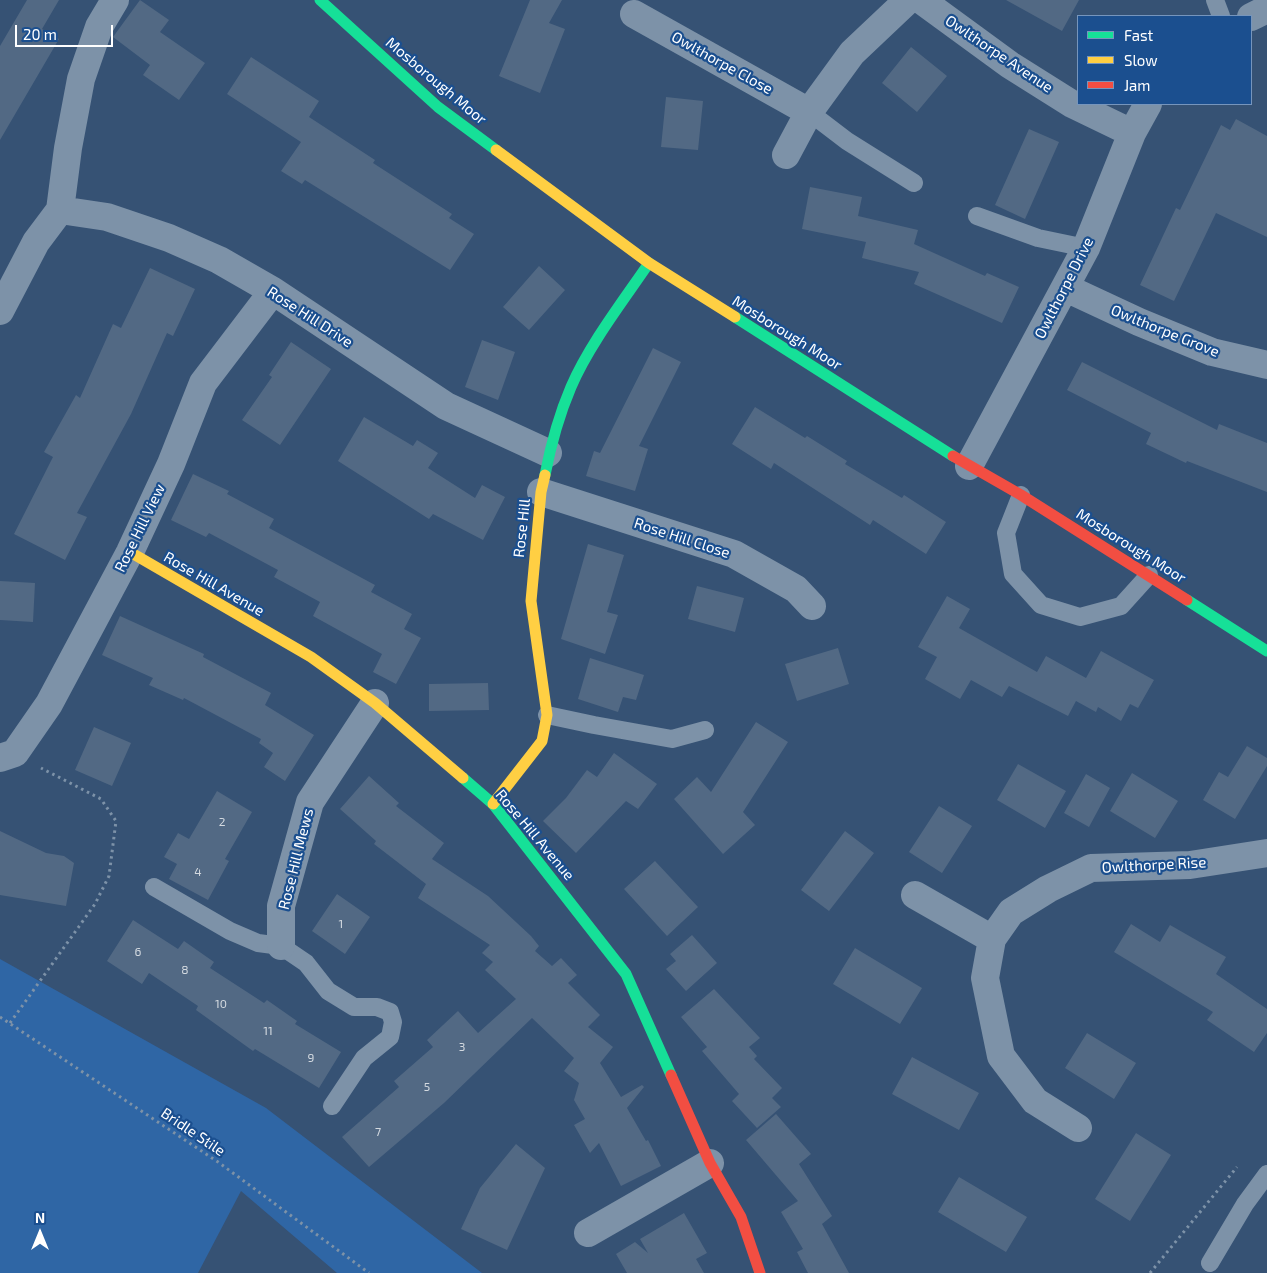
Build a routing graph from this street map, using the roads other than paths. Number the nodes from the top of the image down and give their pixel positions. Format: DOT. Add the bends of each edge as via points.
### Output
graph roads {
  1 [pos="114,0"];
  2 [pos="320,0"];
  3 [pos="908,0"];
  4 [pos="921,0"];
  5 [pos="1215,0"];
  6 [pos="1267,10"];
  7 [pos="634,14"];
  8 [pos="1221,15"];
  9 [pos="1252,17"];
  10 [pos="1147,105"];
  11 [pos="809,112"];
  12 [pos="1132,133"];
  13 [pos="786,155"];
  14 [pos="914,183"];
  15 [pos="60,210"];
  16 [pos="977,216"];
  17 [pos="1086,248"];
  18 [pos="650,263"];
  19 [pos="1066,288"];
  20 [pos="273,292"];
  21 [pos="0,311"];
  22 [pos="1267,366"];
  23 [pos="548,453"];
  24 [pos="969,466"];
  25 [pos="541,492"];
  26 [pos="1021,495"];
  27 [pos="130,552"];
  28 [pos="1149,575"];
  29 [pos="812,606"];
  30 [pos="1267,651"];
  31 [pos="375,703"];
  32 [pos="547,715"];
  33 [pos="705,730"];
  34 [pos="7,756"];
  35 [pos="493,804"];
  36 [pos="1267,853"];
  37 [pos="154,887"];
  38 [pos="915,895"];
  39 [pos="992,939"];
  40 [pos="281,946"];
  41 [pos="332,1106"];
  42 [pos="1078,1128"];
  43 [pos="710,1163"];
  44 [pos="1267,1174"];
  45 [pos="588,1233"];
  46 [pos="1210,1263"];
  47 [pos="760,1273"];
  1 -- 15 [label="street" via="99,27 81,79"];
  2 -- 18 [label="street, Mosborough Moor" via="438,107"];
  3 -- 11 [label="street" via="852,54"];
  4 -- 12 [label="street, Owlthorpe Avenue" via="1010,65 1072,104"];
  5 -- 8 [label="lane"];
  6 -- 9 [label="street"];
  7 -- 11 [label="street, Owlthorpe Close"];
  10 -- 12 [label="street, Owlthorpe Drive"];
  11 -- 13 [label="street"];
  11 -- 14 [label="lane" via="847,141"];
  12 -- 17 [label="street, Owlthorpe Drive"];
  15 -- 20 [label="street, Rose Hill Drive" via="107,217 169,238 220,260"];
  15 -- 21 [label="street" via="36,242"];
  16 -- 17 [label="lane" via="1038,238"];
  17 -- 19 [label="street, Owlthorpe Drive"];
  18 -- 23 [label="street, Rose Hill" via="609,321 572,385"];
  18 -- 24 [label="street, Mosborough Moor"];
  19 -- 22 [label="street, Owlthorpe Grove" via="1212,352"];
  19 -- 24 [label="street, Owlthorpe Drive"];
  20 -- 23 [label="street, Rose Hill Drive" via="446,406"];
  20 -- 27 [label="street, Rose Hill View" via="202,384 171,464"];
  23 -- 25 [label="street, Rose Hill"];
  24 -- 26 [label="street, Mosborough Moor"];
  25 -- 29 [label="street, Rose Hill Close" via="734,554 796,589"];
  25 -- 32 [label="street, Rose Hill" via="531,601"];
  26 -- 28 [label="street, Mosborough Moor"];
  26 -- 28 [label="lane" via="1006,533 1013,574 1041,605 1080,617 1120,606"];
  27 -- 31 [label="street, Rose Hill Avenue" via="311,657"];
  27 -- 34 [label="street, Rose Hill View" via="49,704"];
  28 -- 30 [label="street, Mosborough Moor"];
  31 -- 35 [label="street, Rose Hill Avenue"];
  31 -- 40 [label="street, Rose Hill Mews" via="310,802 281,906"];
  32 -- 33 [label="lane" via="672,738"];
  32 -- 35 [label="street, Rose Hill" via="542,741"];
  35 -- 43 [label="street, Rose Hill Avenue" via="626,974"];
  36 -- 39 [label="street, Owlthorpe Rise" via="1190,866 1091,868 1011,912"];
  37 -- 40 [label="lane" via="230,931 258,943"];
  38 -- 39 [label="street"];
  39 -- 42 [label="street, Owlthorpe Rise" via="985,978 1001,1056 1036,1101"];
  40 -- 41 [label="lane" via="306,964 328,991 354,1006 377,1007 390,1012 393,1022 390,1037 364,1058"];
  43 -- 45 [label="street"];
  43 -- 47 [label="street, Rose Hill Avenue" via="741,1217"];
  44 -- 46 [label="lane"];
}
